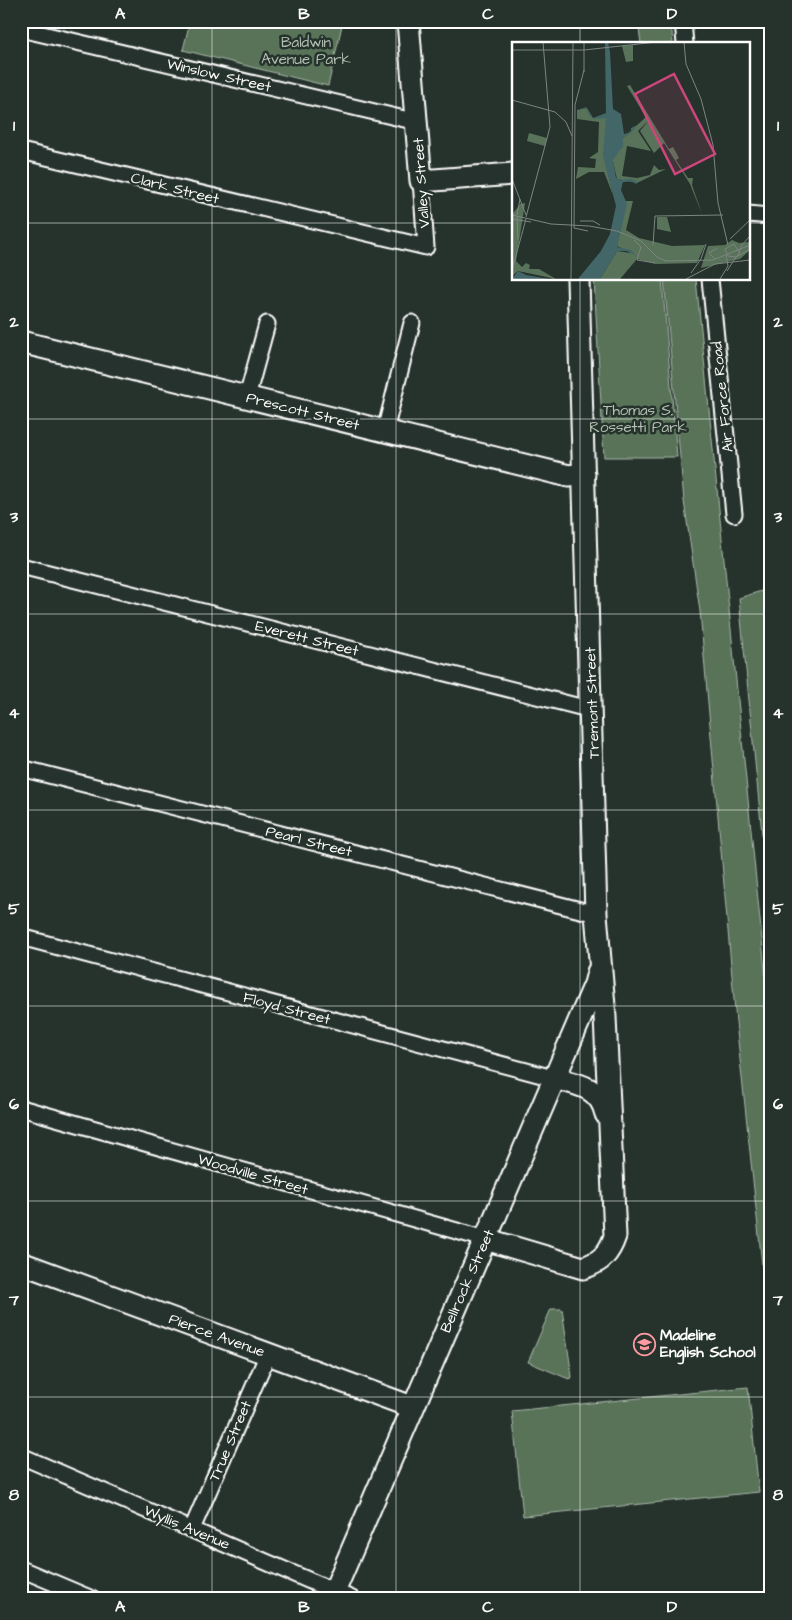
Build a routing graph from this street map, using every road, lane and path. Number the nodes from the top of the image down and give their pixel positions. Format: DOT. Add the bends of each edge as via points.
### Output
graph roads {
  1 [pos="408,21"];
  2 [pos="682,21"];
  3 [pos="21,29"];
  4 [pos="685,42"];
  5 [pos="417,122"];
  6 [pos="21,151"];
  7 [pos="512,174"];
  8 [pos="421,181"];
  9 [pos="750,214"];
  10 [pos="771,216"];
  11 [pos="330,226"];
  12 [pos="578,280"];
  13 [pos="710,280"];
  14 [pos="412,323"];
  15 [pos="267,324"];
  16 [pos="21,342"];
  17 [pos="246,396"];
  18 [pos="385,431"];
  19 [pos="584,474"];
  20 [pos="734,514"];
  21 [pos="21,566"];
  22 [pos="592,710"];
  23 [pos="21,768"];
  24 [pos="596,914"];
  25 [pos="21,937"];
  26 [pos="599,962"];
  27 [pos="554,1078"];
  28 [pos="21,1108"];
  29 [pos="609,1127"];
  30 [pos="485,1239"];
  31 [pos="21,1263"];
  32 [pos="268,1354"];
  33 [pos="412,1407"];
  34 [pos="21,1456"];
  35 [pos="192,1529"];
  36 [pos="21,1569"];
  37 [pos="339,1596"];
  38 [pos="92,1599"];
  1 -- 5 [label="street, Valley Street"];
  2 -- 4 [label="street"];
  3 -- 5 [label="street, Winslow Street"];
  5 -- 8 [label="street, Valley Street"];
  6 -- 11 [label="street, Clark Street"];
  7 -- 8 [label="street"];
  8 -- 11 [label="street, Valley Street" via="426,247"];
  9 -- 10 [label="street"];
  12 -- 19 [label="street, Tremont Street"];
  13 -- 20 [label="street, Air Force Road"];
  14 -- 18 [label="street"];
  15 -- 17 [label="street"];
  16 -- 17 [label="street, Prescott Street"];
  17 -- 18 [label="street, Prescott Street"];
  18 -- 19 [label="street, Prescott Street" via="569,476"];
  19 -- 22 [label="street, Tremont Street"];
  21 -- 22 [label="street, Everett Street"];
  22 -- 24 [label="street, Tremont Street"];
  23 -- 24 [label="street, Pearl Street"];
  24 -- 26 [label="street, Tremont Street"];
  25 -- 27 [label="street, Floyd Street"];
  26 -- 27 [label="street, Bellrock Street" via="595,984"];
  26 -- 29 [label="street, Tremont Street" via="605,1017"];
  27 -- 29 [label="street, Tremont Street" via="592,1090 603,1104"];
  27 -- 30 [label="street, Bellrock Street"];
  28 -- 30 [label="street, Woodville Street"];
  29 -- 30 [label="street, Tremont Street" via="615,1236 611,1249 597,1264 583,1268 569,1266"];
  30 -- 33 [label="street, Bellrock Street"];
  31 -- 32 [label="street, Pierce Avenue"];
  32 -- 33 [label="street, Pierce Avenue"];
  32 -- 35 [label="street, True Street"];
  33 -- 37 [label="street, Bellrock Street"];
  34 -- 35 [label="street, Wyllis Avenue"];
  35 -- 37 [label="street, Wyllis Avenue"];
  36 -- 38 [label="street"];
}
